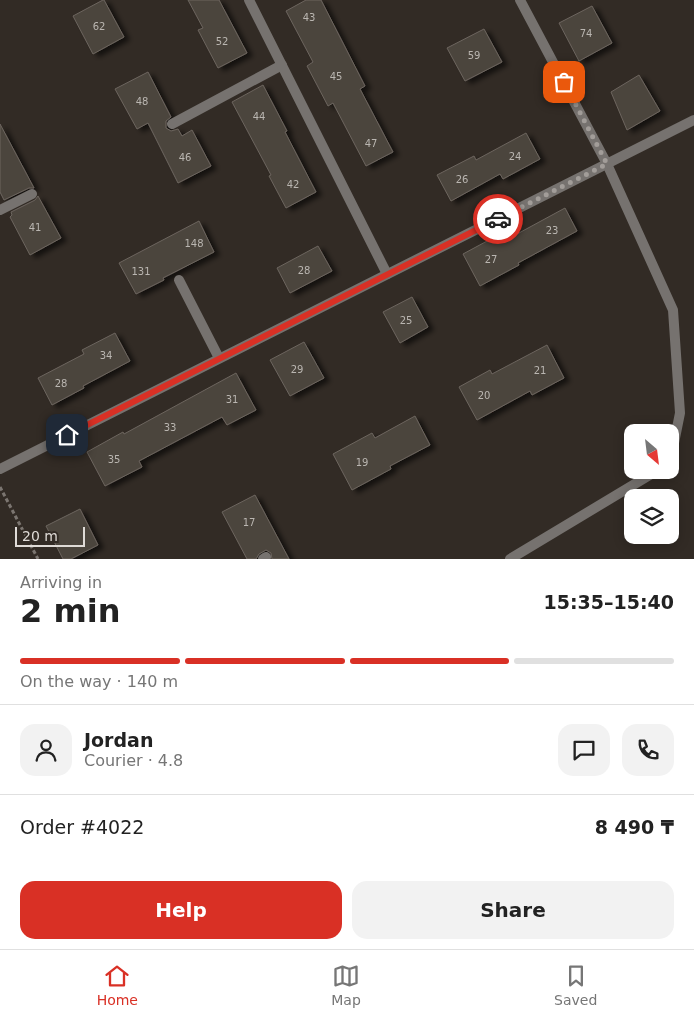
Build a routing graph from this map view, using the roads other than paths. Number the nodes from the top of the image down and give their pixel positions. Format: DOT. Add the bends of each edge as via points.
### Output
graph roads {
  1 [pos="250,0"];
  2 [pos="520,0"];
  3 [pos="282,65"];
  4 [pos="694,120"];
  5 [pos="172,124"];
  6 [pos="607,164"];
  7 [pos="32,194"];
  8 [pos="0,210"];
  9 [pos="387,274"];
  10 [pos="179,280"];
  11 [pos="219,358"];
  12 [pos="678,424"];
  13 [pos="0,469"];
  14 [pos="643,479"];
  15 [pos="510,559"];
  1 -- 3 [label="street"];
  2 -- 6 [label="street"];
  3 -- 5 [label="street"];
  3 -- 9 [label="street"];
  4 -- 6 [label="street"];
  6 -- 9 [label="street"];
  6 -- 12 [label="street" via="673,310 680,413"];
  7 -- 8 [label="street"];
  9 -- 11 [label="street"];
  10 -- 11 [label="street"];
  11 -- 13 [label="street"];
  14 -- 15 [label="street"];
}
